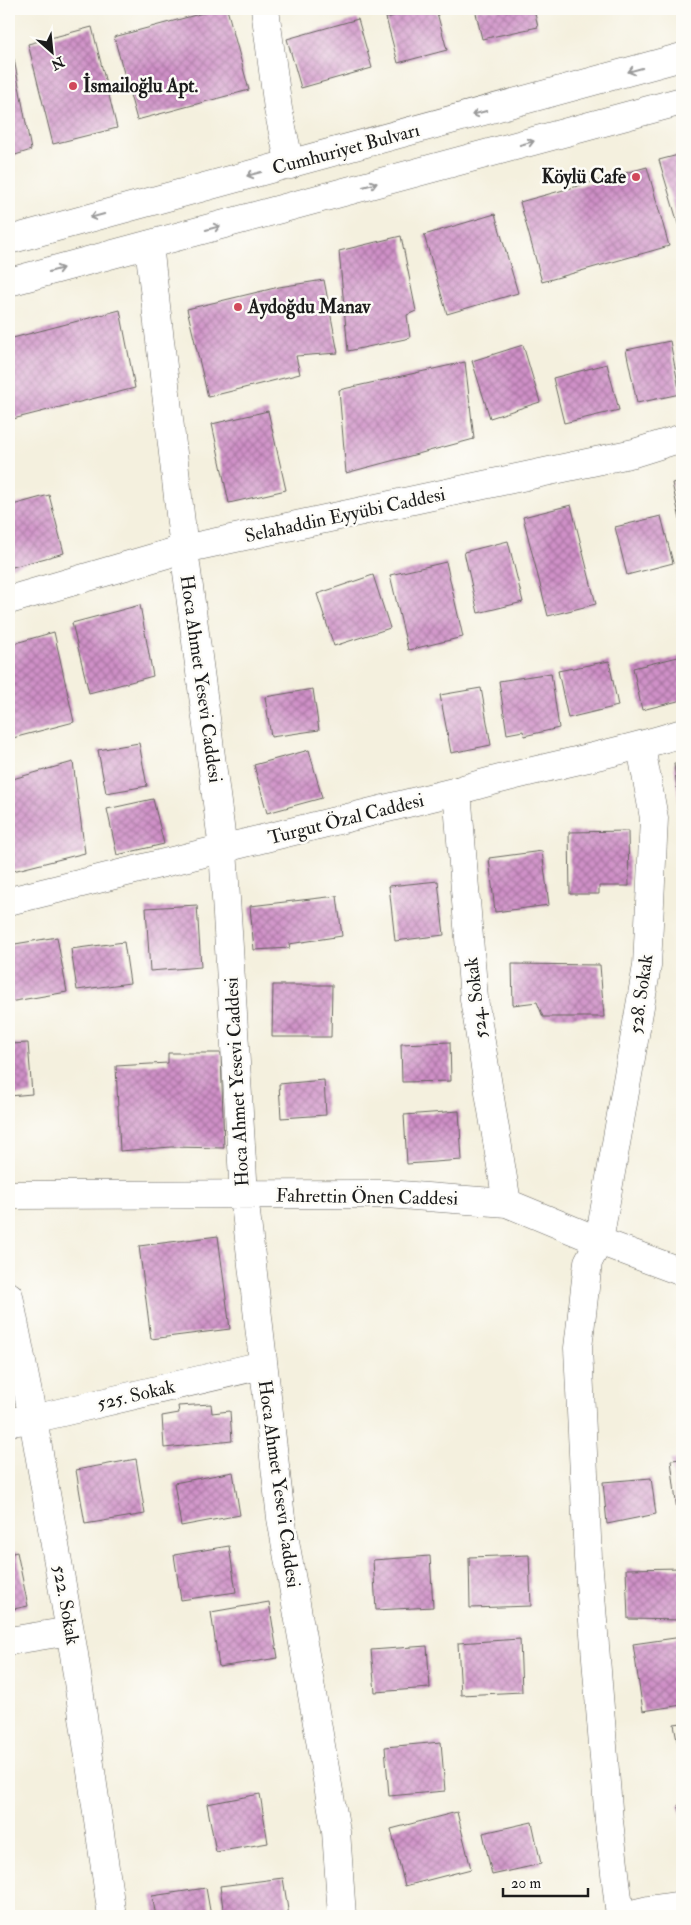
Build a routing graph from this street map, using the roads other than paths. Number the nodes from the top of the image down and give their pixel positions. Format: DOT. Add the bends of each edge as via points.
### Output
graph roads {
  1 [pos="265,9"];
  2 [pos="682,57"];
  3 [pos="682,101"];
  4 [pos="290,164"];
  5 [pos="9,240"];
  6 [pos="149,245"];
  7 [pos="9,282"];
  8 [pos="682,438"];
  9 [pos="184,549"];
  10 [pos="9,600"];
  11 [pos="682,733"];
  12 [pos="641,747"];
  13 [pos="457,791"];
  14 [pos="223,849"];
  15 [pos="9,901"];
  16 [pos="9,1195"];
  17 [pos="244,1195"];
  18 [pos="507,1203"];
  19 [pos="599,1241"];
  20 [pos="682,1272"];
  21 [pos="9,1296"];
  22 [pos="264,1365"];
  23 [pos="21,1421"];
  24 [pos="70,1631"];
  25 [pos="9,1641"];
  26 [pos="682,1905"];
  27 [pos="112,1916"];
  28 [pos="342,1916"];
  29 [pos="622,1916"];
  1 -- 4 [label="street" via="278,109"];
  2 -- 4 [label="street, Cumhuriyet Bulvarı, one-way"];
  6 -- 3 [label="street, one-way"];
  4 -- 5 [label="street, Cumhuriyet Bulvarı, one-way"];
  7 -- 6 [label="street, one-way"];
  6 -- 9 [label="street, Hoca Ahmet Yesevi Caddesi"];
  8 -- 9 [label="street, Selahaddin Eyyübi Caddesi" via="634,453"];
  9 -- 10 [label="street, Selahaddin Eyyübi Caddesi"];
  9 -- 14 [label="street, Hoca Ahmet Yesevi Caddesi"];
  11 -- 12 [label="street, Turgut Özal Caddesi"];
  12 -- 13 [label="street, Turgut Özal Caddesi"];
  12 -- 19 [label="street, 528. Sokak" via="654,818 647,966"];
  13 -- 14 [label="street, Turgut Özal Caddesi"];
  13 -- 18 [label="street, 524. Sokak" via="474,999"];
  14 -- 15 [label="street, Turgut Özal Caddesi"];
  14 -- 17 [label="street, Hoca Ahmet Yesevi Caddesi"];
  16 -- 17 [label="street, Fahrettin Önen Caddesi"];
  17 -- 18 [label="street, Fahrettin Önen Caddesi" via="387,1194"];
  17 -- 22 [label="street, Hoca Ahmet Yesevi Caddesi"];
  18 -- 19 [label="street, Fahrettin Önen Caddesi"];
  19 -- 20 [label="street, Fahrettin Önen Caddesi"];
  19 -- 29 [label="street, 528. Sokak" via="588,1262 578,1348 588,1558 609,1821"];
  21 -- 23 [label="street, 522. Sokak"];
  22 -- 23 [label="street, 525. Sokak"];
  22 -- 28 [label="street, Hoca Ahmet Yesevi Caddesi" via="281,1518 336,1831"];
  23 -- 24 [label="street, 522. Sokak"];
  24 -- 25 [label="street"];
  24 -- 27 [label="street, 522. Sokak"];
  26 -- 29 [label="street"];
}
